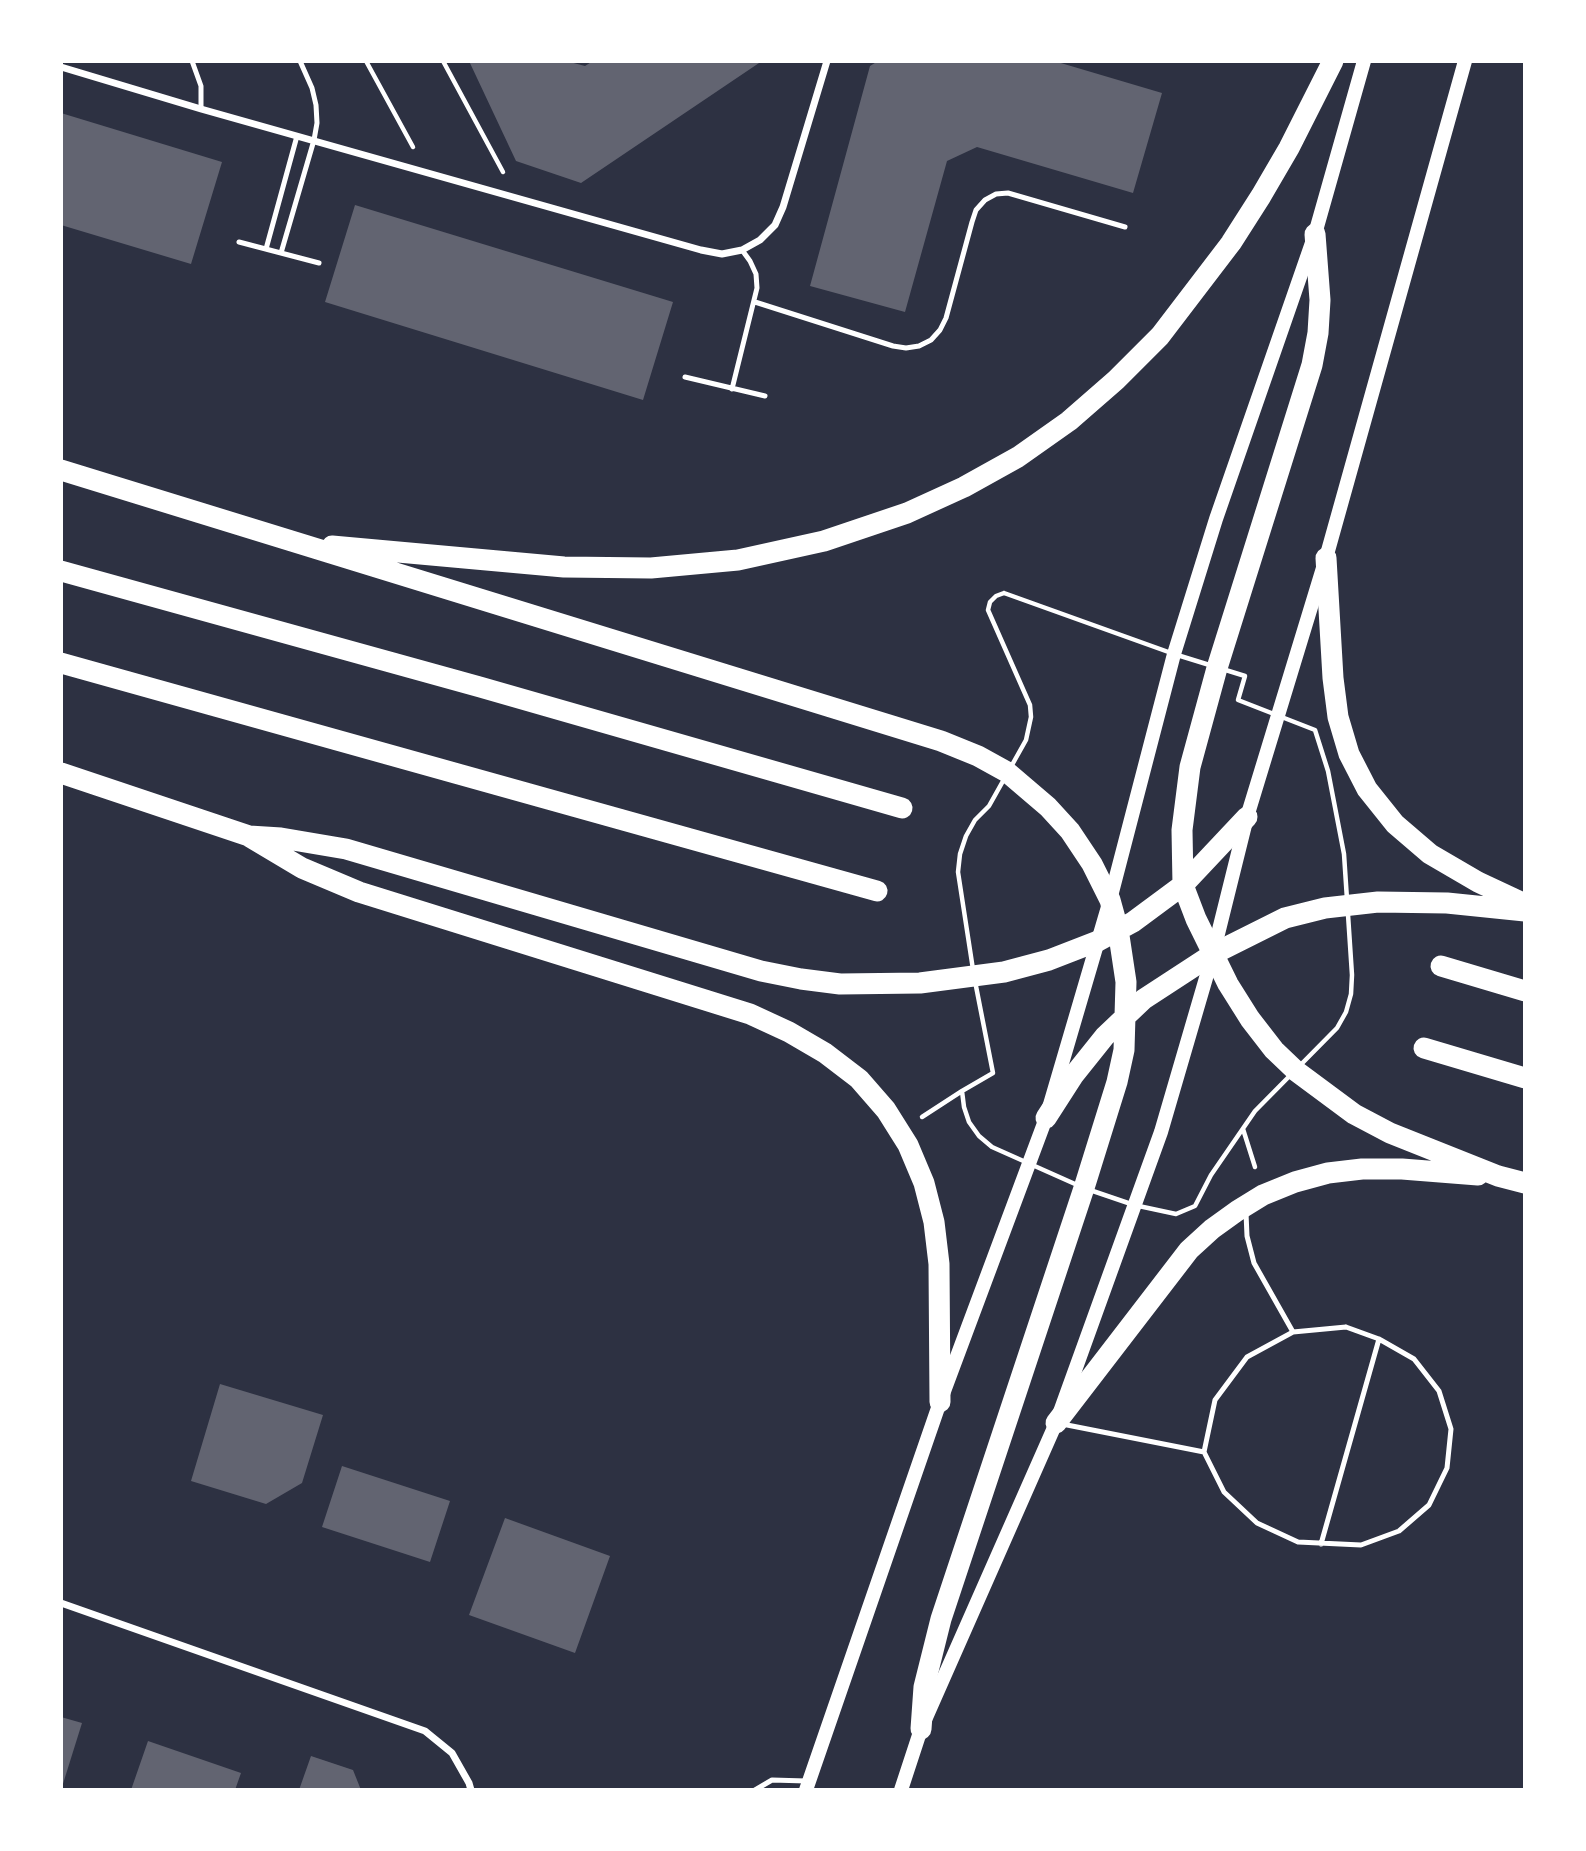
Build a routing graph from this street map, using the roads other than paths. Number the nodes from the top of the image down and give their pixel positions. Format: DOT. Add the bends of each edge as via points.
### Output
graph roads {
  1 [pos="192,61"];
  2 [pos="300,61"];
  3 [pos="827,61"];
  4 [pos="1333,61"];
  5 [pos="1364,61"];
  6 [pos="1465,61"];
  7 [pos="61,67"];
  8 [pos="201,109"];
  9 [pos="297,136"];
  10 [pos="314,140"];
  11 [pos="1125,227"];
  12 [pos="1315,234"];
  13 [pos="239,242"];
  14 [pos="266,249"];
  15 [pos="742,250"];
  16 [pos="281,253"];
  17 [pos="319,263"];
  18 [pos="755,302"];
  19 [pos="685,377"];
  20 [pos="732,388"];
  21 [pos="765,396"];
  22 [pos="61,470"];
  23 [pos="288,541"];
  24 [pos="1326,558"];
  25 [pos="61,571"];
  26 [pos="61,663"];
  27 [pos="61,773"];
  28 [pos="902,808"];
  29 [pos="1247,817"];
  30 [pos="249,836"];
  31 [pos="1183,885"];
  32 [pos="877,891"];
  33 [pos="1110,900"];
  34 [pos="1525,904"];
  35 [pos="1525,911"];
  36 [pos="1118,929"];
  37 [pos="1098,941"];
  38 [pos="1213,954"];
  39 [pos="1441,966"];
  40 [pos="1525,991"];
  41 [pos="1127,1014"];
  42 [pos="1424,1048"];
  43 [pos="1525,1078"];
  44 [pos="1046,1118"];
  45 [pos="1498,1176"];
  46 [pos="1525,1183"];
  47 [pos="1255,1200"];
  48 [pos="1293,1332"];
  49 [pos="1379,1339"];
  50 [pos="940,1402"];
  51 [pos="1056,1423"];
  52 [pos="1204,1452"];
  53 [pos="1321,1544"];
  54 [pos="61,1603"];
  55 [pos="921,1729"];
  56 [pos="808,1785"];
  57 [pos="471,1790"];
  58 [pos="755,1790"];
  59 [pos="901,1790"];
  1 -- 8 [label="lane" via="201,86"];
  2 -- 10 [label="lane" via="316,105"];
  3 -- 15 [label="street" via="775,225"];
  4 -- 23 [label="highway" via="1261,196 1160,336 1069,421 964,487 907,513 824,541 738,559 651,568 564,567"];
  5 -- 12 [label="main road"];
  6 -- 24 [label="main road"];
  7 -- 8 [label="street"];
  8 -- 9 [label="street"];
  9 -- 10 [label="street"];
  9 -- 14 [label="lane"];
  10 -- 15 [label="street" via="701,250 722,254"];
  10 -- 16 [label="lane"];
  11 -- 18 [label="lane" via="1009,192 985,200 972,222 946,318 931,340 919,346 893,345"];
  12 -- 31 [label="highway" via="1320,300 1312,365 1191,766 1182,830"];
  12 -- 33 [label="main road" via="1177,642"];
  13 -- 14 [label="lane"];
  14 -- 16 [label="lane"];
  15 -- 18 [label="lane" via="756,274"];
  16 -- 17 [label="lane"];
  18 -- 20 [label="lane"];
  19 -- 20 [label="lane"];
  20 -- 21 [label="lane"];
  22 -- 23 [label="highway"];
  23 -- 33 [label="highway" via="978,756 1007,772 1070,831"];
  24 -- 29 [label="main road"];
  24 -- 34 [label="highway" via="1338,716 1349,754 1367,789 1395,824 1430,854"];
  25 -- 28 [label="highway"];
  26 -- 32 [label="highway"];
  27 -- 30 [label="highway"];
  29 -- 31 [label="highway"];
  29 -- 38 [label="main road"];
  30 -- 37 [label="highway" via="314,843 377,857 801,979 880,985 952,980 1049,960"];
  30 -- 50 [label="highway" via="302,868 359,892 760,1019 825,1053 859,1079 908,1145 924,1183 939,1264"];
  31 -- 36 [label="highway"];
  31 -- 38 [label="highway"];
  33 -- 36 [label="highway"];
  33 -- 37 [label="main road"];
  35 -- 38 [label="highway" via="1447,903 1348,905 1285,918"];
  36 -- 37 [label="highway"];
  36 -- 41 [label="highway"];
  37 -- 44 [label="main road"];
  38 -- 41 [label="highway"];
  38 -- 45 [label="highway" via="1250,1019 1274,1050 1324,1093 1390,1133"];
  38 -- 51 [label="main road" via="1161,1132"];
  39 -- 40 [label="highway"];
  41 -- 44 [label="highway" via="1073,1076"];
  41 -- 55 [label="highway" via="1117,1082 930,1655"];
  42 -- 43 [label="highway"];
  44 -- 50 [label="main road"];
  45 -- 46 [label="highway"];
  45 -- 47 [label="highway" via="1362,1169 1295,1182"];
  47 -- 48 [label="lane" via="1247,1236 1255,1263"];
  47 -- 51 [label="highway" via="1189,1250"];
  48 -- 49 [label="lane" via="1346,1327"];
  48 -- 52 [label="lane" via="1247,1357 1215,1401"];
  49 -- 53 [label="lane"];
  49 -- 53 [label="lane" via="1414,1359 1439,1391 1451,1429 1447,1468 1429,1504 1399,1531 1361,1545"];
  50 -- 56 [label="main road"];
  51 -- 52 [label="lane"];
  51 -- 55 [label="main road"];
  52 -- 53 [label="lane" via="1224,1492 1257,1523 1298,1542"];
  54 -- 57 [label="street" via="425,1731 452,1753"];
  55 -- 59 [label="main road"];
  56 -- 58 [label="lane" via="772,1780"];
}
